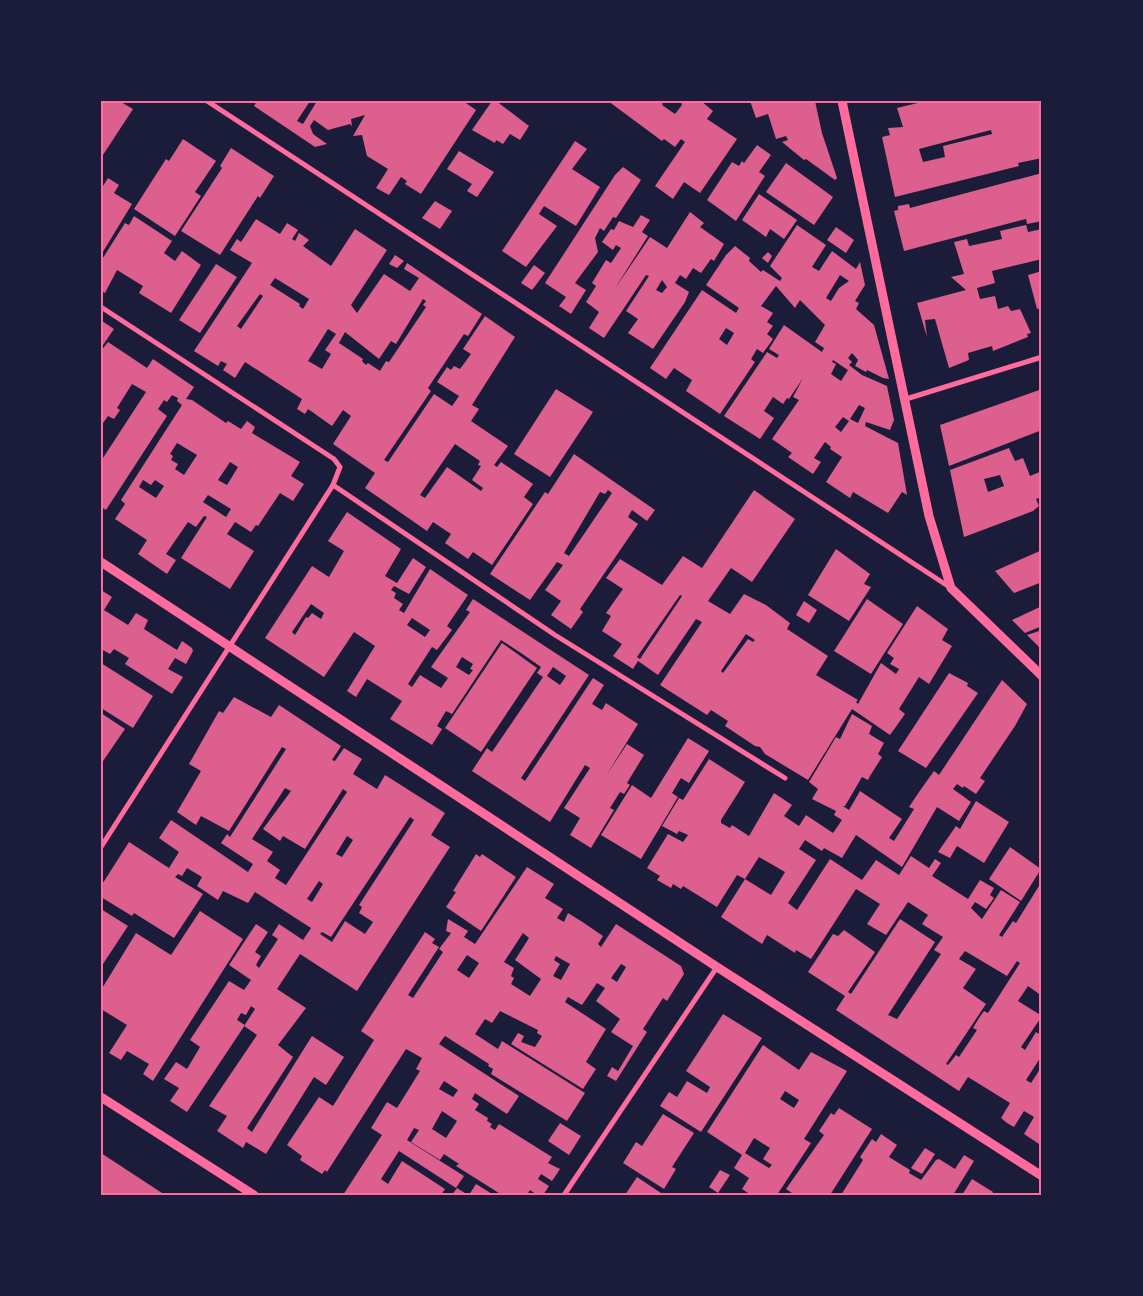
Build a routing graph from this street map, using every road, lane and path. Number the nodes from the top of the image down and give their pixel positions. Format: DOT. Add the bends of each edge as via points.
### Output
graph roads {
  1 [pos="207,101"];
  2 [pos="842,101"];
  3 [pos="101,306"];
  4 [pos="1042,357"];
  5 [pos="906,399"];
  6 [pos="333,485"];
  7 [pos="101,562"];
  8 [pos="951,588"];
  9 [pos="230,646"];
  10 [pos="1042,676"];
  11 [pos="785,778"];
  12 [pos="101,847"];
  13 [pos="717,967"];
  14 [pos="101,1097"];
  15 [pos="1042,1176"];
  16 [pos="254,1195"];
  17 [pos="564,1195"];
  1 -- 8 [label="street"];
  2 -- 5 [label="street"];
  3 -- 6 [label="street" via="334,459 340,467"];
  4 -- 5 [label="street"];
  5 -- 8 [label="street" via="929,516"];
  6 -- 9 [label="street"];
  6 -- 11 [label="street" via="555,635"];
  7 -- 9 [label="street"];
  8 -- 10 [label="street"];
  9 -- 12 [label="street"];
  9 -- 13 [label="street"];
  13 -- 15 [label="street"];
  13 -- 17 [label="street"];
  14 -- 16 [label="street"];
}
